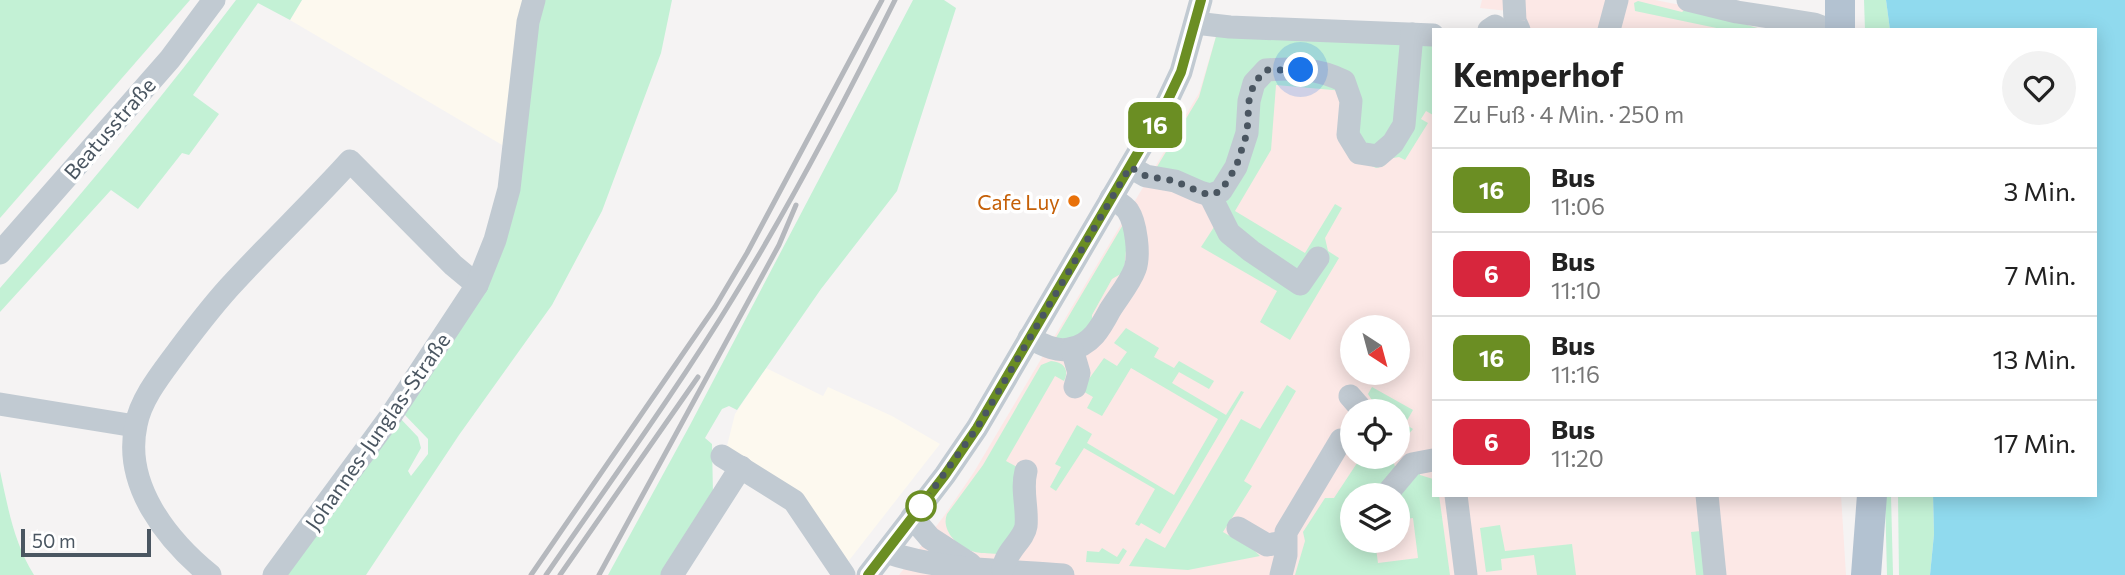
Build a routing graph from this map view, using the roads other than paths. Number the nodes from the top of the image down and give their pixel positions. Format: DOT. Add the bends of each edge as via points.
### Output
graph roads {
  1 [pos="214,0"];
  2 [pos="534,0"];
  3 [pos="1201,0"];
  4 [pos="1514,0"];
  5 [pos="1617,0"];
  6 [pos="1688,0"];
  7 [pos="1840,0"];
  8 [pos="1737,12"];
  9 [pos="1195,23"];
  10 [pos="1517,28"];
  11 [pos="1610,28"];
  12 [pos="1774,28"];
  13 [pos="1825,28"];
  14 [pos="1840,28"];
  15 [pos="1422,34"];
  16 [pos="1130,167"];
  17 [pos="1210,195"];
  18 [pos="1111,198"];
  19 [pos="0,253"];
  20 [pos="1318,258"];
  21 [pos="477,285"];
  22 [pos="1029,338"];
  23 [pos="1072,349"];
  24 [pos="1075,387"];
  25 [pos="0,404"];
  26 [pos="135,426"];
  27 [pos="1340,442"];
  28 [pos="1415,458"];
  29 [pos="1026,471"];
  30 [pos="1395,483"];
  31 [pos="1456,497"];
  32 [pos="1707,497"];
  33 [pos="1872,497"];
  34 [pos="1882,497"];
  35 [pos="912,517"];
  36 [pos="1238,528"];
  37 [pos="1285,542"];
  38 [pos="886,552"];
  39 [pos="1003,569"];
  40 [pos="974,571"];
  41 [pos="210,575"];
  42 [pos="274,575"];
  43 [pos="672,575"];
  44 [pos="844,575"];
  45 [pos="868,575"];
  46 [pos="1063,575"];
  47 [pos="1281,575"];
  48 [pos="1466,575"];
  49 [pos="1715,575"];
  50 [pos="1866,575"];
  51 [pos="1883,575"];
  1 -- 19 [label="street, Beatusstraße" via="170,59"];
  2 -- 21 [label="street, Johannes-Junglas-Straße" via="509,189"];
  3 -- 9 [label="street"];
  4 -- 10 [label="street"];
  5 -- 11 [label="street"];
  6 -- 8 [label="street"];
  7 -- 14 [label="main road"];
  8 -- 12 [label="street"];
  8 -- 13 [label="street"];
  9 -- 15 [label="street"];
  9 -- 16 [label="street" via="1176,85"];
  15 -- 17 [label="street" via="1404,125 1378,156 1359,153 1348,135 1351,101 1345,81 1324,72 1266,70 1254,83 1247,133 1236,167 1221,191"];
  16 -- 17 [label="street" via="1150,178 1175,181"];
  16 -- 18 [label="street"];
  17 -- 20 [label="street" via="1228,233 1300,284"];
  18 -- 22 [label="street"];
  18 -- 23 [label="street" via="1130,216 1138,245 1136,268 1099,330"];
  21 -- 26 [label="street" via="350,161 215,303 158,380"];
  21 -- 42 [label="street, Johannes-Junglas-Straße" via="390,417"];
  22 -- 23 [label="street" via="1059,350"];
  22 -- 35 [label="street" via="977,428"];
  23 -- 24 [label="street" via="1079,373"];
  25 -- 26 [label="street"];
  26 -- 41 [label="street" via="135,457 147,500 170,538"];
  27 -- 37 [label="street" via="1286,532"];
  28 -- 30 [label="street"];
  29 -- 39 [label="street" via="1026,529 1005,558"];
  31 -- 48 [label="street"];
  32 -- 49 [label="street"];
  33 -- 50 [label="main road"];
  34 -- 51 [label="main road"];
  35 -- 38 [label="street"];
  35 -- 40 [label="street" via="930,538"];
  36 -- 37 [label="street" via="1267,545"];
  37 -- 47 [label="street"];
  38 -- 40 [label="street"];
  38 -- 45 [label="street"];
  39 -- 40 [label="street"];
  39 -- 46 [label="street"];
  43 -- 44 [label="street" via="732,462 798,505"];
}
